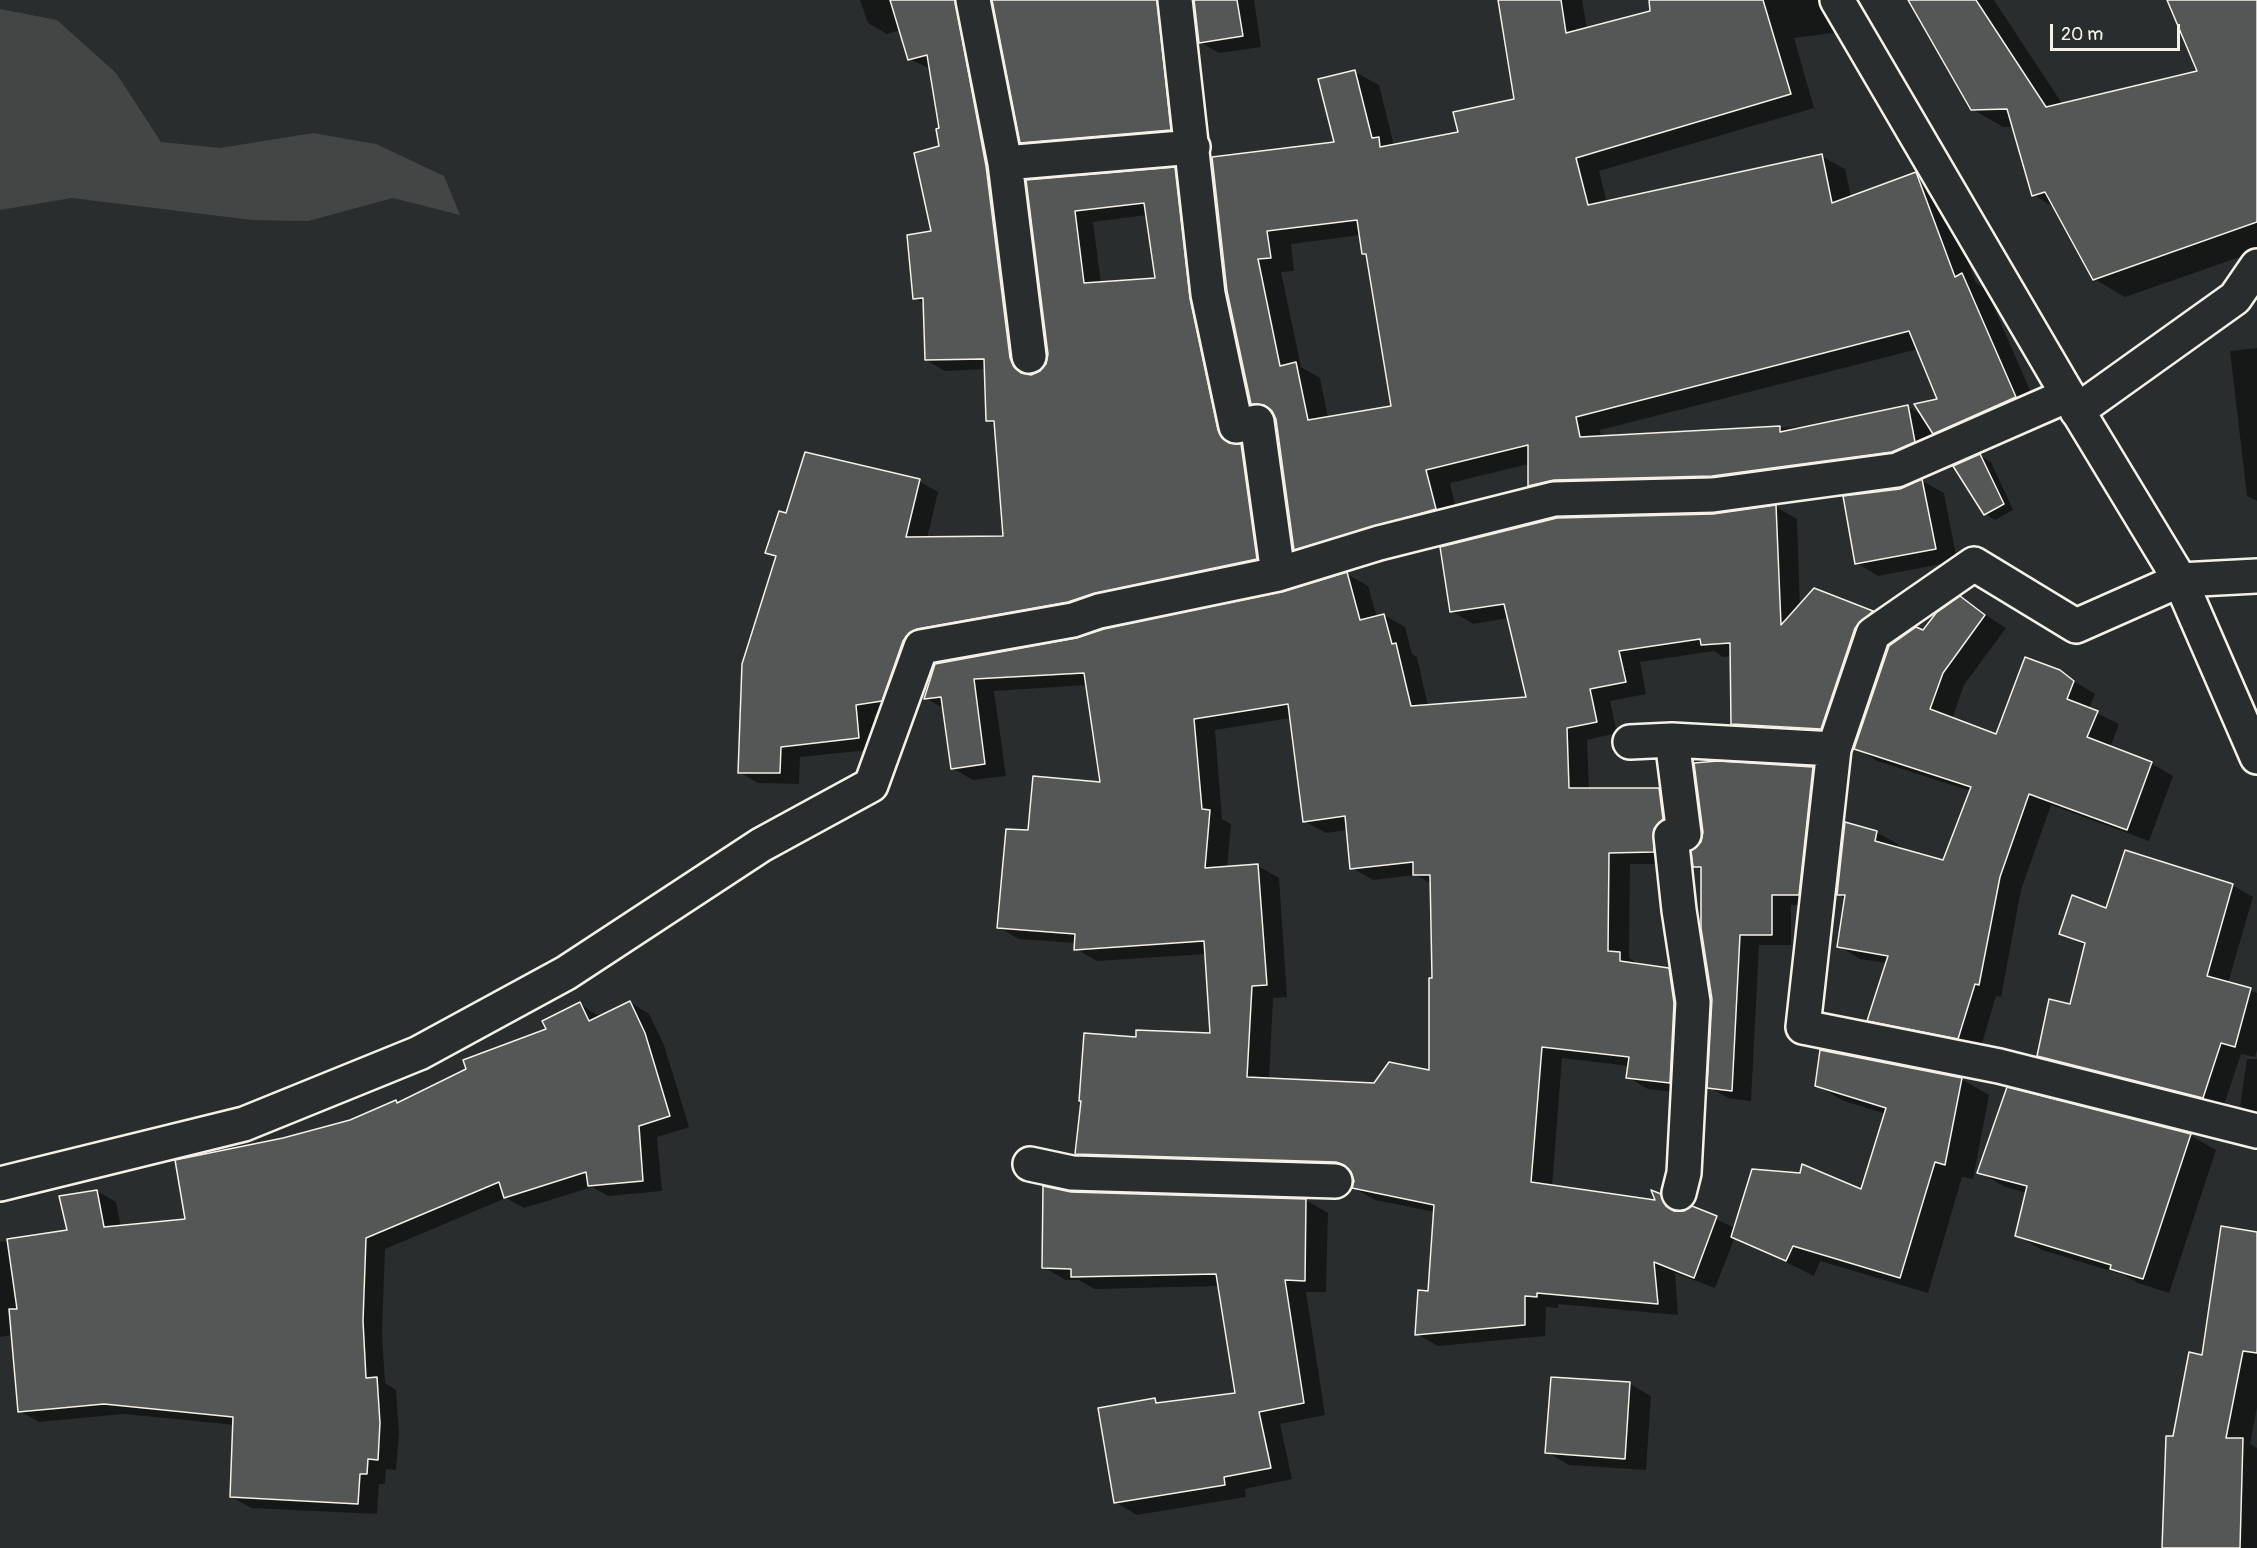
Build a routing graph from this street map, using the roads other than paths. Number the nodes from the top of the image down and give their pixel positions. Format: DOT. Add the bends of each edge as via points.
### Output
graph roads {
  1 [pos="973,0"];
  2 [pos="1175,0"];
  3 [pos="1837,0"];
  4 [pos="1193,147"];
  5 [pos="1005,163"];
  6 [pos="2257,266"];
  7 [pos="1029,356"];
  8 [pos="2072,403"];
  9 [pos="1278,574"];
  10 [pos="2257,576"];
  11 [pos="2180,580"];
  12 [pos="1672,740"];
  13 [pos="1630,742"];
  14 [pos="1834,748"];
  15 [pos="2257,757"];
  16 [pos="2257,1131"];
  17 [pos="1030,1164"];
  18 [pos="1335,1181"];
  19 [pos="0,1184"];
  20 [pos="1679,1193"];
  1 -- 5 [label="street"];
  2 -- 4 [label="street"];
  3 -- 8 [label="street"];
  4 -- 5 [label="street"];
  4 -- 9 [label="street" via="1208,294 1236,426 1257,422"];
  5 -- 7 [label="street"];
  6 -- 8 [label="street" via="2235,298"];
  8 -- 9 [label="street" via="1897,470 1713,495 1554,499 1379,543"];
  8 -- 11 [label="street"];
  9 -- 19 [label="street" via="1099,611 1073,620 921,647 871,785 761,845 566,973 419,1053 244,1124"];
  10 -- 11 [label="street"];
  11 -- 14 [label="street" via="2076,626 1974,564 1873,634"];
  11 -- 15 [label="street"];
  12 -- 13 [label="street"];
  12 -- 14 [label="street"];
  12 -- 20 [label="street" via="1684,834 1671,836 1693,1002 1684,1173"];
  14 -- 16 [label="street" via="1803,1028 1999,1065"];
  17 -- 18 [label="street" via="1072,1173"];
}
